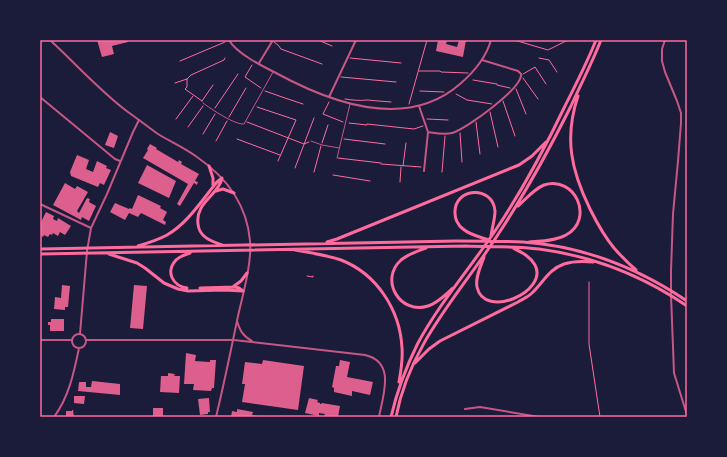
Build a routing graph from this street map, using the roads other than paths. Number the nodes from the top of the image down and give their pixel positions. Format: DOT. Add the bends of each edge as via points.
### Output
graph roads {
  1 [pos="50,40"];
  2 [pos="229,40"];
  3 [pos="356,40"];
  4 [pos="491,40"];
  5 [pos="596,40"];
  6 [pos="601,40"];
  7 [pos="664,40"];
  8 [pos="273,41"];
  9 [pos="482,60"];
  10 [pos="259,63"];
  11 [pos="273,72"];
  12 [pos="581,85"];
  13 [pos="40,97"];
  14 [pos="329,97"];
  15 [pos="204,104"];
  16 [pos="350,104"];
  17 [pos="419,106"];
  18 [pos="140,120"];
  19 [pos="428,132"];
  20 [pos="550,138"];
  21 [pos="311,141"];
  22 [pos="339,149"];
  23 [pos="337,158"];
  24 [pos="120,161"];
  25 [pos="209,166"];
  26 [pos="424,171"];
  27 [pos="222,178"];
  28 [pos="212,187"];
  29 [pos="214,192"];
  30 [pos="234,193"];
  31 [pos="40,204"];
  32 [pos="514,210"];
  33 [pos="91,228"];
  34 [pos="491,240"];
  35 [pos="524,242"];
  36 [pos="323,244"];
  37 [pos="224,245"];
  38 [pos="431,247"];
  39 [pos="510,247"];
  40 [pos="134,248"];
  41 [pos="40,249"];
  42 [pos="288,249"];
  43 [pos="192,252"];
  44 [pos="106,253"];
  45 [pos="40,254"];
  46 [pos="485,254"];
  47 [pos="597,262"];
  48 [pos="247,273"];
  49 [pos="638,273"];
  50 [pos="456,285"];
  51 [pos="232,287"];
  52 [pos="243,291"];
  53 [pos="687,300"];
  54 [pos="687,306"];
  55 [pos="237,321"];
  56 [pos="80,334"];
  57 [pos="40,340"];
  58 [pos="72,340"];
  59 [pos="86,340"];
  60 [pos="233,340"];
  61 [pos="253,342"];
  62 [pos="79,348"];
  63 [pos="412,366"];
  64 [pos="399,388"];
  65 [pos="465,409"];
  66 [pos="687,415"];
  67 [pos="54,417"];
  68 [pos="216,417"];
  69 [pos="379,417"];
  70 [pos="391,417"];
  71 [pos="396,417"];
  72 [pos="539,417"];
  1 -- 18 [label="street" via="102,90"];
  2 -- 10 [label="street" via="236,49"];
  3 -- 14 [label="street"];
  4 -- 9 [label="street"];
  5 -- 20 [label="highway"];
  6 -- 12 [label="highway"];
  7 -- 66 [label="street" via="662,61 681,113 673,214 671,295 674,373"];
  8 -- 10 [label="street"];
  9 -- 17 [label="street" via="452,92"];
  9 -- 19 [label="street" via="520,72 522,76 502,99 452,133"];
  10 -- 11 [label="street"];
  11 -- 14 [label="street"];
  11 -- 15 [label="lane" via="242,125"];
  12 -- 32 [label="highway"];
  12 -- 49 [label="highway" via="570,127 574,169 586,201 602,230 616,251"];
  13 -- 24 [label="street"];
  14 -- 16 [label="street"];
  16 -- 17 [label="street" via="398,110"];
  16 -- 22 [label="lane"];
  17 -- 19 [label="street"];
  18 -- 24 [label="street"];
  18 -- 25 [label="street"];
  19 -- 26 [label="street"];
  20 -- 34 [label="highway"];
  20 -- 36 [label="highway" via="520,165"];
  21 -- 22 [label="lane"];
  22 -- 23 [label="lane"];
  24 -- 33 [label="street"];
  25 -- 27 [label="street"];
  25 -- 28 [label="highway" via="213,178"];
  27 -- 28 [label="highway"];
  27 -- 29 [label="highway" via="221,184"];
  27 -- 30 [label="street"];
  28 -- 40 [label="highway" via="172,232"];
  29 -- 30 [label="highway" via="223,189"];
  29 -- 37 [label="highway" via="199,212 198,226 205,237"];
  30 -- 48 [label="street" via="242,210 250,240"];
  31 -- 33 [label="street"];
  32 -- 35 [label="highway" via="536,189 550,184 568,188 574,193 579,204 579,219 568,234 551,240"];
  32 -- 46 [label="highway"];
  33 -- 56 [label="street"];
  34 -- 34 [label="highway" via="475,235 457,222 456,205 468,193 477,192 485,195 494,205"];
  34 -- 35 [label="highway"];
  34 -- 36 [label="highway"];
  34 -- 50 [label="highway"];
  35 -- 49 [label="highway" via="589,254"];
  36 -- 37 [label="highway"];
  37 -- 40 [label="highway"];
  38 -- 39 [label="highway"];
  38 -- 42 [label="highway"];
  38 -- 50 [label="highway" via="405,257 396,266 392,281 396,296 406,304 422,308 435,302"];
  39 -- 46 [label="highway" via="532,261 536,268 536,276 526,292 504,302 489,301 478,291 477,279"];
  39 -- 47 [label="highway" via="551,251"];
  40 -- 41 [label="highway"];
  42 -- 43 [label="highway"];
  42 -- 64 [label="highway" via="342,260 362,272 379,287 391,306 400,330 402,350"];
  43 -- 44 [label="highway"];
  43 -- 51 [label="highway" via="178,258 173,264 171,271 175,283 190,289"];
  44 -- 45 [label="highway"];
  44 -- 52 [label="highway" via="137,263 164,283 178,289"];
  46 -- 63 [label="highway" via="438,320"];
  47 -- 54 [label="highway" via="637,277"];
  47 -- 63 [label="highway" via="570,262 557,267 527,297 440,341"];
  48 -- 51 [label="highway"];
  48 -- 52 [label="street"];
  49 -- 53 [label="highway"];
  50 -- 64 [label="highway" via="419,342"];
  51 -- 52 [label="highway"];
  52 -- 55 [label="street"];
  55 -- 60 [label="street"];
  55 -- 61 [label="street" via="240,330"];
  56 -- 58 [label="street"];
  56 -- 59 [label="street"];
  57 -- 58 [label="street"];
  58 -- 62 [label="street"];
  59 -- 60 [label="street"];
  59 -- 62 [label="street" via="85,345"];
  60 -- 61 [label="street"];
  60 -- 68 [label="street"];
  61 -- 69 [label="street" via="373,358 380,364 385,375"];
  62 -- 67 [label="street" via="63,404"];
  63 -- 71 [label="highway"];
  64 -- 70 [label="highway"];
  65 -- 72 [label="street" via="480,407"];
}
